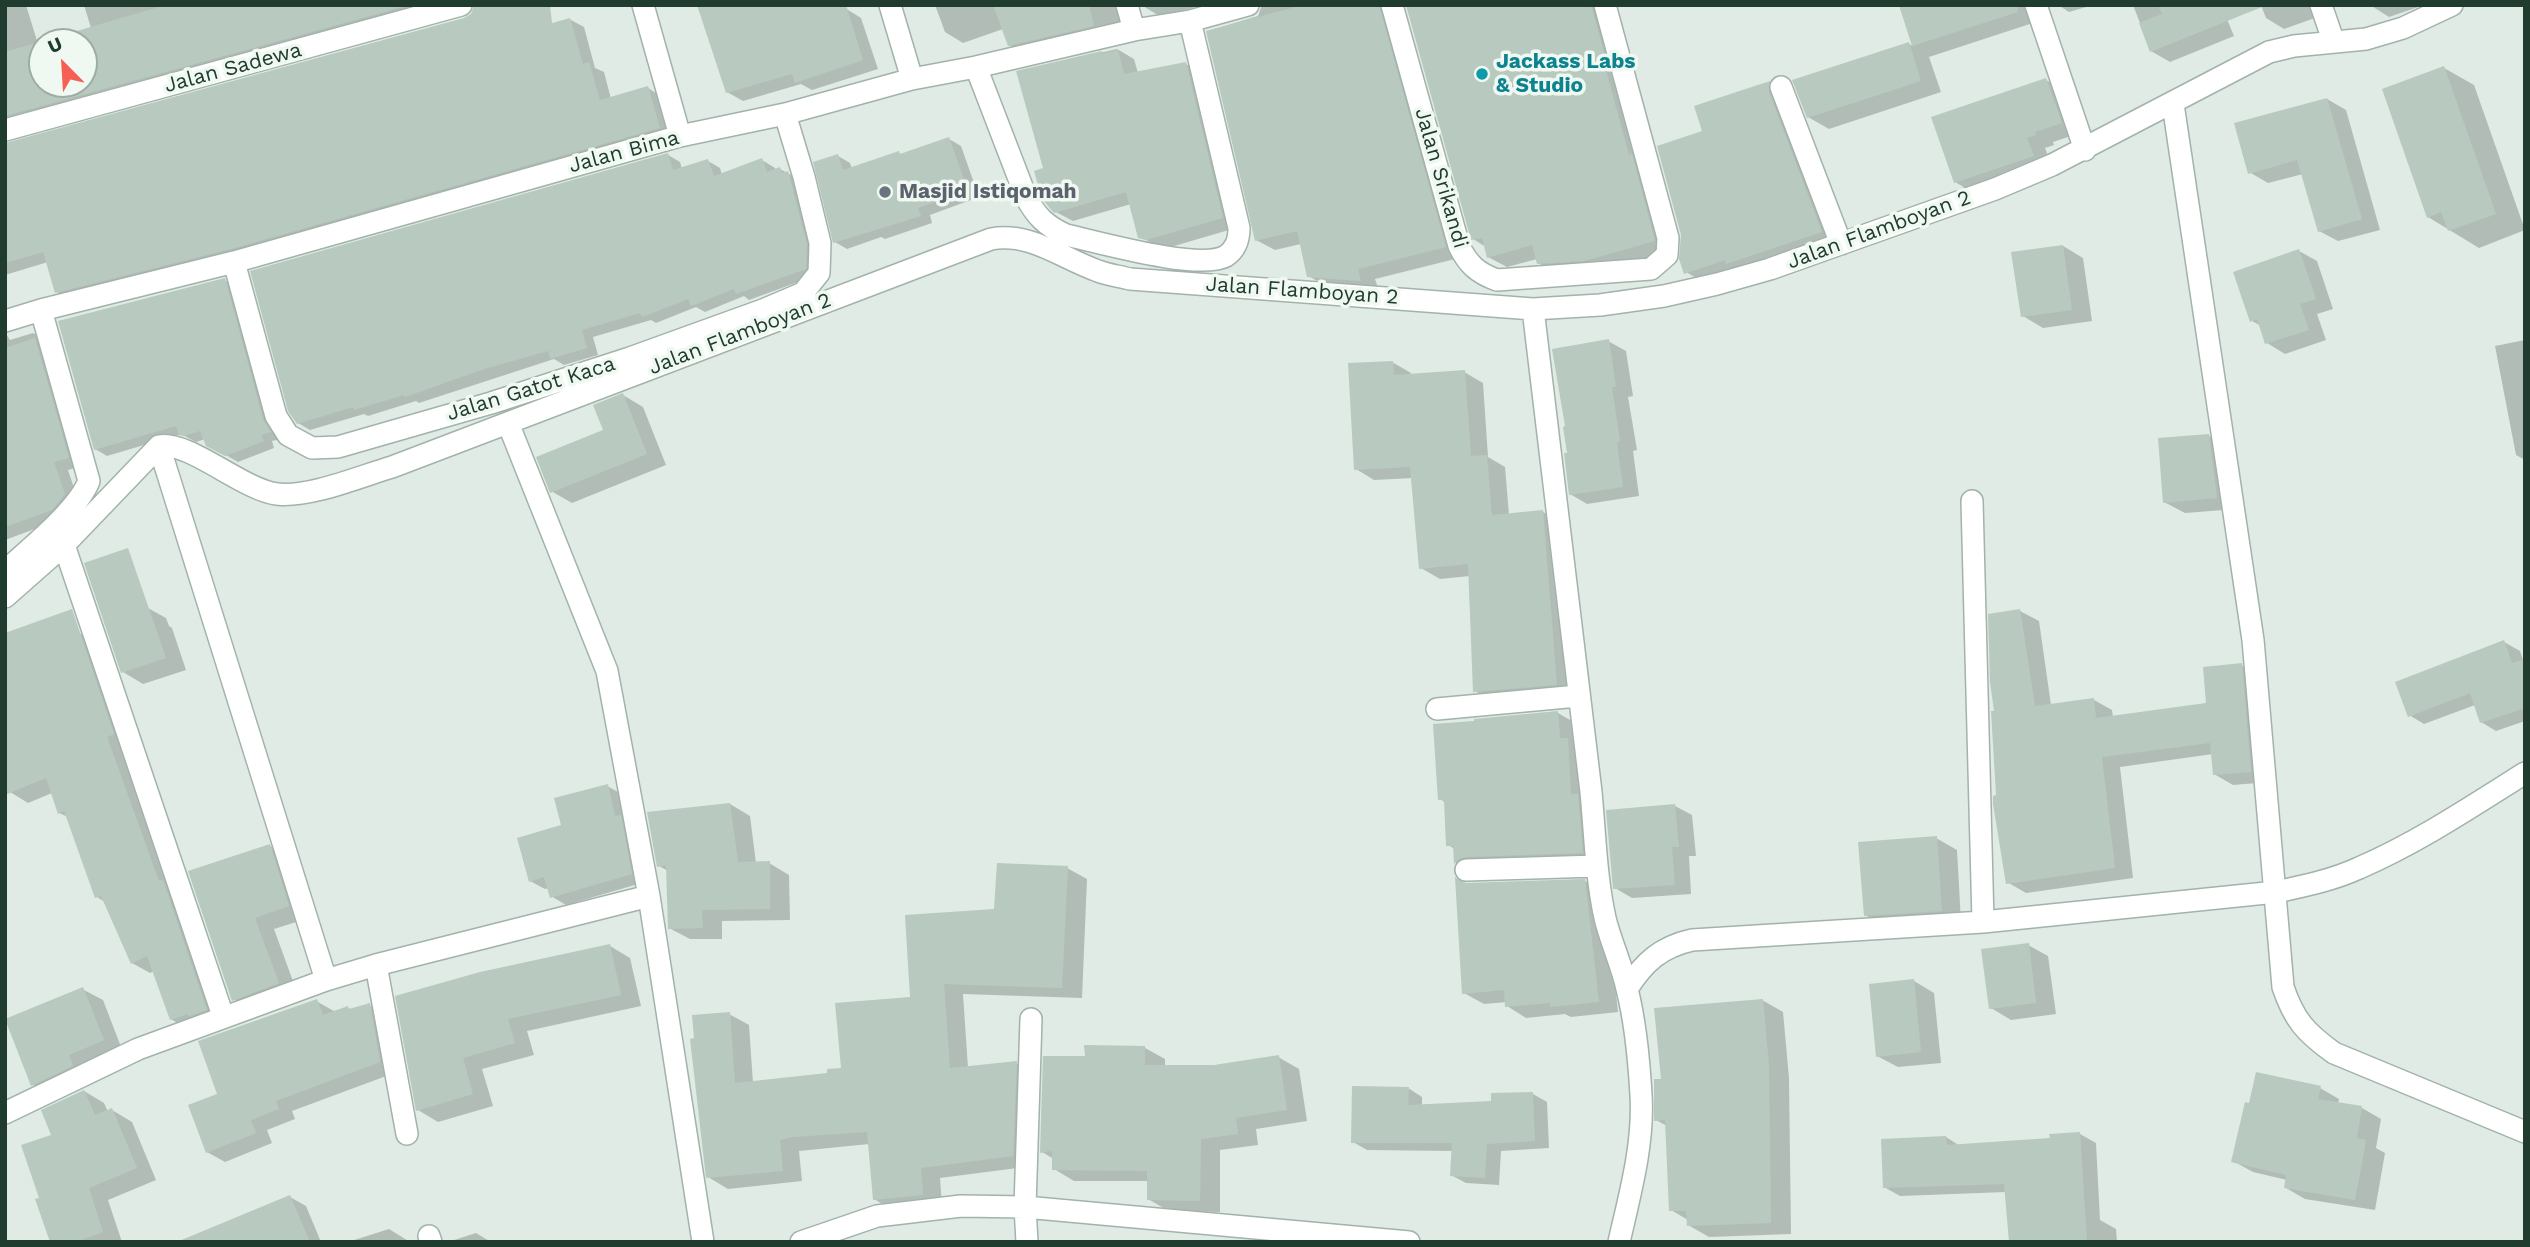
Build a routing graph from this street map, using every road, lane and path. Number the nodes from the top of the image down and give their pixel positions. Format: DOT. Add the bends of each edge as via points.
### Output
graph roads {
  1 [pos="461,5"];
  2 [pos="643,5"];
  3 [pos="890,5"];
  4 [pos="1127,5"];
  5 [pos="1248,5"];
  6 [pos="1391,5"];
  7 [pos="1605,5"];
  8 [pos="2036,5"];
  9 [pos="2321,5"];
  10 [pos="2452,5"];
  11 [pos="1190,21"];
  12 [pos="1134,30"];
  13 [pos="2333,40"];
  14 [pos="976,67"];
  15 [pos="912,79"];
  16 [pos="1781,87"];
  17 [pos="2173,104"];
  18 [pos="785,114"];
  19 [pos="5,130"];
  20 [pos="680,136"];
  21 [pos="2085,150"];
  22 [pos="1841,244"];
  23 [pos="234,262"];
  24 [pos="1533,309"];
  25 [pos="41,310"];
  26 [pos="5,321"];
  27 [pos="508,423"];
  28 [pos="159,446"];
  29 [pos="1972,501"];
  30 [pos="64,545"];
  31 [pos="5,571"];
  32 [pos="5,597"];
  33 [pos="1578,696"];
  34 [pos="1437,709"];
  35 [pos="2525,774"];
  36 [pos="1597,866"];
  37 [pos="1466,870"];
  38 [pos="2276,892"];
  39 [pos="649,897"];
  40 [pos="1983,922"];
  41 [pos="376,965"];
  42 [pos="326,980"];
  43 [pos="1627,989"];
  44 [pos="223,1016"];
  45 [pos="1031,1019"];
  46 [pos="5,1113"];
  47 [pos="2525,1132"];
  48 [pos="407,1134"];
  49 [pos="1025,1207"];
  50 [pos="703,1242"];
  51 [pos="801,1242"];
  52 [pos="1027,1242"];
  53 [pos="1409,1242"];
  54 [pos="1619,1242"];
  1 -- 19 [label="street, Jalan Sadewa"];
  2 -- 20 [label="street"];
  3 -- 15 [label="street"];
  4 -- 12 [label="street"];
  5 -- 11 [label="street, Jalan Bima"];
  6 -- 7 [label="street, Jalan Srikandi" via="1459,246 1475,270 1497,279 1651,269 1667,255 1668,238"];
  8 -- 21 [label="street"];
  9 -- 13 [label="street"];
  10 -- 13 [label="street, Jalan Flamboyan 2" via="2366,39"];
  11 -- 12 [label="street, Jalan Bima"];
  11 -- 14 [label="street" via="1239,228 1233,249 1212,260 1167,257 1051,228 1026,197"];
  12 -- 14 [label="street, Jalan Bima"];
  13 -- 17 [label="street, Jalan Flamboyan 2" via="2269,52"];
  14 -- 15 [label="street, Jalan Bima"];
  15 -- 18 [label="street, Jalan Bima"];
  16 -- 22 [label="street"];
  17 -- 21 [label="street, Jalan Flamboyan 2"];
  17 -- 38 [label="street" via="2253,640"];
  18 -- 20 [label="street, Jalan Bima"];
  18 -- 23 [label="street, Jalan Gatot Kaca" via="820,243 819,273 803,293 617,362 338,447 312,448 288,436 276,416"];
  20 -- 23 [label="street, Jalan Bima"];
  21 -- 22 [label="street, Jalan Flamboyan 2"];
  22 -- 24 [label="street, Jalan Flamboyan 2" via="1770,269 1664,296"];
  23 -- 25 [label="street, Jalan Bima"];
  24 -- 27 [label="street, Jalan Flamboyan 2" via="1130,279 1008,236"];
  24 -- 33 [label="street"];
  25 -- 26 [label="street, Jalan Bima"];
  25 -- 31 [label="street" via="89,481 74,505"];
  27 -- 28 [label="street, Jalan Flamboyan 2" via="392,467 313,491 276,494 181,449"];
  27 -- 39 [label="street" via="607,671"];
  28 -- 30 [label="street"];
  28 -- 42 [label="street"];
  29 -- 40 [label="street"];
  30 -- 32 [label="street"];
  30 -- 44 [label="street"];
  33 -- 34 [label="street"];
  33 -- 36 [label="street"];
  35 -- 38 [label="street" via="2357,869"];
  36 -- 37 [label="street"];
  36 -- 43 [label="street" via="1605,919"];
  38 -- 40 [label="street"];
  38 -- 47 [label="street" via="2283,987 2290,1009 2311,1037 2334,1053"];
  39 -- 41 [label="street"];
  39 -- 50 [label="street"];
  40 -- 43 [label="street" via="1676,943 1640,968"];
  41 -- 42 [label="street"];
  41 -- 48 [label="street"];
  42 -- 44 [label="street"];
  43 -- 54 [label="street" via="1641,1098 1634,1176"];
  44 -- 46 [label="street" via="138,1048"];
  45 -- 49 [label="street"];
  49 -- 51 [label="street" via="961,1206 877,1216"];
  49 -- 52 [label="street"];
  49 -- 53 [label="street"];
}
